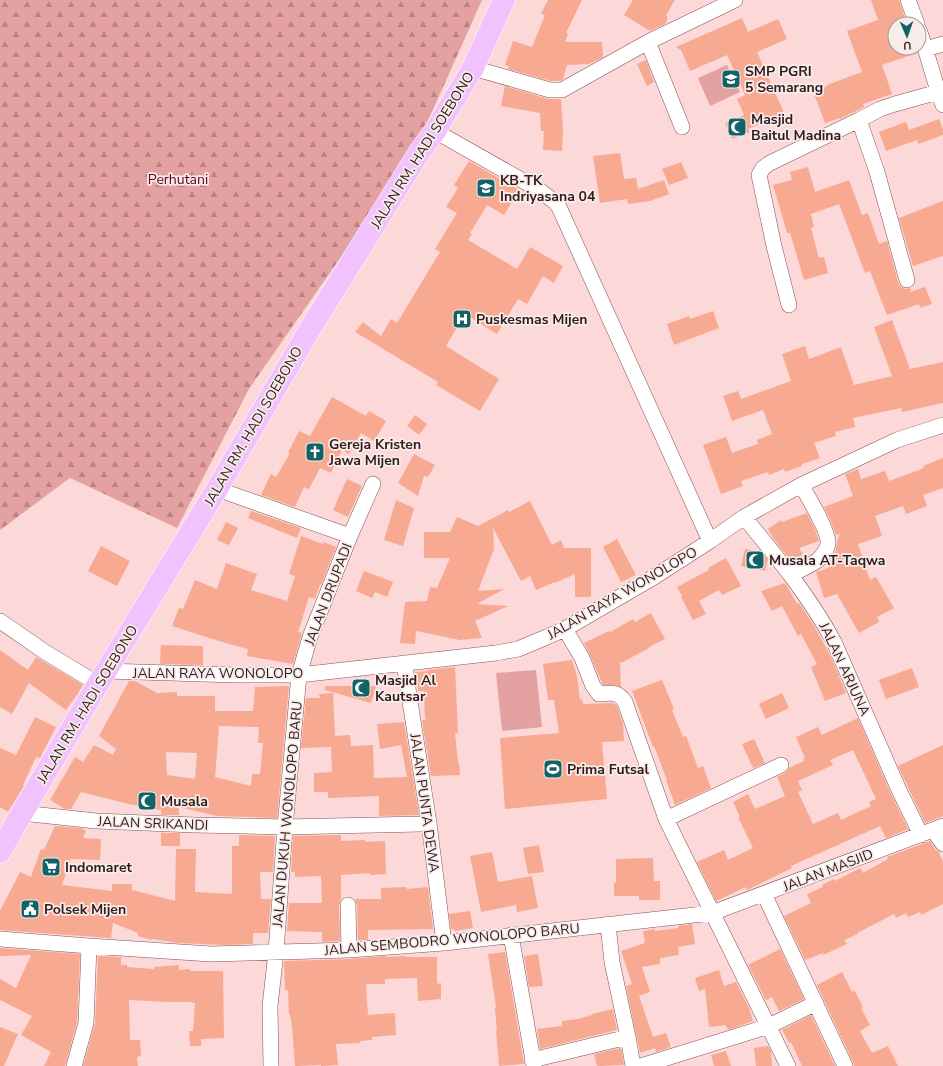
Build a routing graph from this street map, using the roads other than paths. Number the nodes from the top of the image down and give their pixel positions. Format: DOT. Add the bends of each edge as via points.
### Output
graph roads {
  1 [pos="504,0"];
  2 [pos="735,0"];
  3 [pos="908,0"];
  4 [pos="914,16"];
  5 [pos="648,42"];
  6 [pos="943,44"];
  7 [pos="927,49"];
  8 [pos="927,53"];
  9 [pos="473,68"];
  10 [pos="941,99"];
  11 [pos="859,120"];
  12 [pos="682,126"];
  13 [pos="435,131"];
  14 [pos="907,280"];
  15 [pos="789,305"];
  16 [pos="943,425"];
  17 [pos="373,484"];
  18 [pos="801,485"];
  19 [pos="217,489"];
  20 [pos="744,517"];
  21 [pos="350,536"];
  22 [pos="710,541"];
  23 [pos="791,575"];
  24 [pos="0,621"];
  25 [pos="565,629"];
  26 [pos="404,663"];
  27 [pos="300,675"];
  28 [pos="102,678"];
  29 [pos="781,765"];
  30 [pos="22,813"];
  31 [pos="666,819"];
  32 [pos="429,823"];
  33 [pos="285,827"];
  34 [pos="932,830"];
  35 [pos="943,844"];
  36 [pos="0,852"];
  37 [pos="764,894"];
  38 [pos="348,905"];
  39 [pos="712,913"];
  40 [pos="608,924"];
  41 [pos="511,935"];
  42 [pos="0,939"];
  43 [pos="444,943"];
  44 [pos="89,946"];
  45 [pos="349,950"];
  46 [pos="276,952"];
  47 [pos="816,1003"];
  48 [pos="769,1026"];
  49 [pos="628,1037"];
  50 [pos="533,1063"];
  51 [pos="74,1066"];
  52 [pos="271,1066"];
  53 [pos="633,1066"];
  54 [pos="641,1066"];
  55 [pos="788,1066"];
  56 [pos="845,1066"];
  1 -- 9 [label="main road, JALAN RM. HADI SOEBONO"];
  2 -- 5 [label="street"];
  3 -- 4 [label="street"];
  5 -- 9 [label="street" via="558,91"];
  5 -- 12 [label="street"];
  6 -- 7 [label="street"];
  8 -- 10 [label="street"];
  9 -- 13 [label="main road, JALAN RM. HADI SOEBONO"];
  10 -- 11 [label="street" via="895,104"];
  11 -- 14 [label="street" via="877,172"];
  11 -- 15 [label="street" via="770,163 759,175"];
  13 -- 19 [label="main road, JALAN RM. HADI SOEBONO" via="310,329"];
  13 -- 22 [label="street" via="539,190 559,207"];
  16 -- 18 [label="street, JALAN RAYA WONOLOPO" via="896,440"];
  17 -- 21 [label="street, JALAN DRUPADI"];
  18 -- 20 [label="street, JALAN RAYA WONOLOPO"];
  18 -- 23 [label="street" via="828,536 828,544 817,560"];
  19 -- 21 [label="street, JALAN DRUPADI"];
  19 -- 28 [label="main road, JALAN RM. HADI SOEBONO"];
  20 -- 22 [label="street, JALAN RAYA WONOLOPO"];
  20 -- 23 [label="street, JALAN ARJUNA"];
  21 -- 27 [label="street, JALAN DRUPADI" via="310,637"];
  22 -- 25 [label="street, JALAN RAYA WONOLOPO"];
  23 -- 34 [label="street, JALAN ARJUNA" via="834,642 899,790"];
  24 -- 28 [label="street" via="45,652"];
  25 -- 26 [label="street, JALAN RAYA WONOLOPO" via="518,649"];
  25 -- 31 [label="street" via="582,658 596,691 599,694 614,693 625,702"];
  26 -- 27 [label="street, JALAN RAYA WONOLOPO"];
  26 -- 32 [label="street, JALAN PUNTA DEWA"];
  27 -- 28 [label="street, JALAN RAYA WONOLOPO"];
  27 -- 33 [label="street, JALAN DUKUH WONOLOPO BARU"];
  28 -- 30 [label="main road, JALAN RM. HADI SOEBONO"];
  29 -- 31 [label="street"];
  30 -- 33 [label="street, JALAN SRIKANDI" via="96,820"];
  30 -- 36 [label="main road, JALAN RM. HADI SOEBONO"];
  31 -- 39 [label="street"];
  32 -- 33 [label="street, JALAN SRIKANDI"];
  32 -- 43 [label="street, JALAN PUNTA DEWA"];
  33 -- 46 [label="street, JALAN DUKUH WONOLOPO BARU"];
  34 -- 35 [label="street, JALAN ARJUNA"];
  34 -- 37 [label="street, JALAN MASJID"];
  37 -- 39 [label="street, JALAN MASJID"];
  37 -- 47 [label="street"];
  38 -- 45 [label="street"];
  39 -- 40 [label="street, JALAN SEMBODRO WONOLOPO BARU"];
  39 -- 48 [label="street"];
  40 -- 41 [label="street, JALAN SEMBODRO WONOLOPO BARU"];
  40 -- 49 [label="street" via="612,962"];
  41 -- 43 [label="street, JALAN SEMBODRO WONOLOPO BARU"];
  41 -- 50 [label="street"];
  42 -- 44 [label="street, JALAN SEMBODRO WONOLOPO BARU"];
  43 -- 45 [label="street, JALAN SEMBODRO WONOLOPO BARU"];
  44 -- 46 [label="street, JALAN SEMBODRO WONOLOPO BARU" via="211,954"];
  44 -- 51 [label="street" via="86,1023"];
  45 -- 46 [label="street, JALAN SEMBODRO WONOLOPO BARU"];
  46 -- 52 [label="street, JALAN DUKUH WONOLOPO BARU" via="270,1006"];
  47 -- 48 [label="street"];
  47 -- 56 [label="street"];
  48 -- 54 [label="street"];
  48 -- 55 [label="street"];
  49 -- 50 [label="street"];
  49 -- 53 [label="street"];
}
